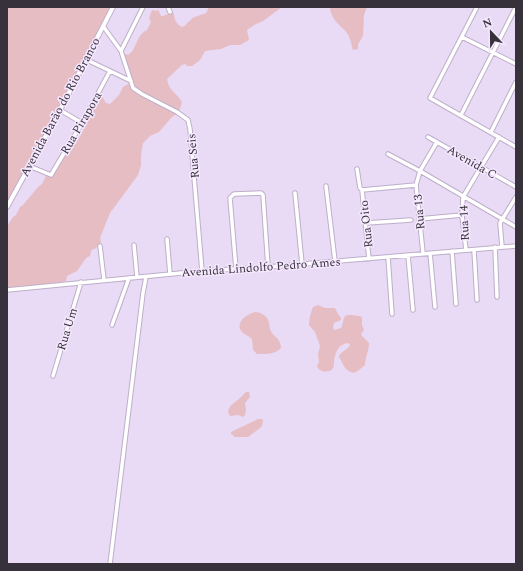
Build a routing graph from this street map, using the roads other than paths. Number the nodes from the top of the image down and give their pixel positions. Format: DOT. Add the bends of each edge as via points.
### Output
graph roads {
  1 [pos="112,7"];
  2 [pos="143,7"];
  3 [pos="168,7"];
  4 [pos="477,7"];
  5 [pos="516,7"];
  6 [pos="170,12"];
  7 [pos="103,26"];
  8 [pos="462,37"];
  9 [pos="121,51"];
  10 [pos="492,52"];
  11 [pos="85,60"];
  12 [pos="516,64"];
  13 [pos="110,71"];
  14 [pos="130,81"];
  15 [pos="516,82"];
  16 [pos="60,110"];
  17 [pos="461,115"];
  18 [pos="82,123"];
  19 [pos="491,132"];
  20 [pos="428,137"];
  21 [pos="499,137"];
  22 [pos="437,142"];
  23 [pos="516,147"];
  24 [pos="388,154"];
  25 [pos="29,166"];
  26 [pos="480,167"];
  27 [pos="358,169"];
  28 [pos="420,171"];
  29 [pos="416,185"];
  30 [pos="326,186"];
  31 [pos="516,187"];
  32 [pos="362,190"];
  33 [pos="295,193"];
  34 [pos="463,197"];
  35 [pos="516,197"];
  36 [pos="7,207"];
  37 [pos="462,215"];
  38 [pos="420,219"];
  39 [pos="502,219"];
  40 [pos="411,220"];
  41 [pos="366,223"];
  42 [pos="516,227"];
  43 [pos="168,239"];
  44 [pos="134,245"];
  45 [pos="100,246"];
  46 [pos="516,246"];
  47 [pos="495,247"];
  48 [pos="502,247"];
  49 [pos="466,250"];
  50 [pos="474,250"];
  51 [pos="452,251"];
  52 [pos="430,252"];
  53 [pos="423,253"];
  54 [pos="408,255"];
  55 [pos="388,257"];
  56 [pos="369,258"];
  57 [pos="335,261"];
  58 [pos="302,264"];
  59 [pos="268,267"];
  60 [pos="236,269"];
  61 [pos="202,271"];
  62 [pos="170,274"];
  63 [pos="137,277"];
  64 [pos="146,277"];
  65 [pos="129,278"];
  66 [pos="104,280"];
  67 [pos="81,282"];
  68 [pos="7,290"];
  69 [pos="497,297"];
  70 [pos="477,300"];
  71 [pos="456,304"];
  72 [pos="435,307"];
  73 [pos="414,310"];
  74 [pos="392,314"];
  75 [pos="112,325"];
  76 [pos="53,376"];
  77 [pos="110,564"];
  1 -- 7 [label="street, Avenida Barão do Rio Branco"];
  2 -- 9 [label="street"];
  3 -- 6 [label="street"];
  4 -- 8 [label="street"];
  5 -- 10 [label="street"];
  7 -- 9 [label="street"];
  7 -- 11 [label="street, Avenida Barão do Rio Branco"];
  8 -- 10 [label="street"];
  8 -- 17 [label="street" via="430,98"];
  9 -- 14 [label="street"];
  10 -- 12 [label="street"];
  10 -- 17 [label="street"];
  11 -- 13 [label="street"];
  11 -- 16 [label="street, Avenida Barão do Rio Branco"];
  13 -- 14 [label="street"];
  13 -- 18 [label="street, Rua Pirapora"];
  14 -- 61 [label="street, Rua Seis" via="133,88 188,120"];
  15 -- 19 [label="street"];
  16 -- 18 [label="street"];
  16 -- 25 [label="street, Avenida Barão do Rio Branco"];
  17 -- 19 [label="street"];
  18 -- 25 [label="street, Rua Pirapora" via="51,175"];
  19 -- 21 [label="street"];
  20 -- 22 [label="street, Avenida C"];
  21 -- 23 [label="street"];
  21 -- 26 [label="street"];
  22 -- 26 [label="street, Avenida C"];
  22 -- 28 [label="street, Rua 13"];
  24 -- 28 [label="street"];
  25 -- 36 [label="street, Avenida Barão do Rio Branco"];
  26 -- 31 [label="street, Avenida C"];
  26 -- 34 [label="street"];
  27 -- 32 [label="street, Rua Oito"];
  28 -- 29 [label="street, Rua 13"];
  28 -- 34 [label="street"];
  29 -- 32 [label="street"];
  29 -- 38 [label="street, Rua 13"];
  30 -- 57 [label="street"];
  32 -- 41 [label="street, Rua Oito"];
  33 -- 58 [label="street"];
  34 -- 37 [label="street, Rua 14"];
  34 -- 39 [label="street"];
  35 -- 39 [label="street"];
  37 -- 38 [label="street"];
  37 -- 49 [label="street, Rua 14"];
  38 -- 53 [label="street, Rua 13"];
  39 -- 42 [label="street"];
  39 -- 48 [label="street"];
  40 -- 41 [label="street"];
  41 -- 56 [label="street, Rua Oito"];
  43 -- 62 [label="street"];
  44 -- 63 [label="street"];
  45 -- 66 [label="street"];
  46 -- 48 [label="street, Avenida Lindolfo Pedro Ames"];
  47 -- 48 [label="street, Avenida Lindolfo Pedro Ames"];
  47 -- 50 [label="street, Avenida Lindolfo Pedro Ames"];
  47 -- 69 [label="street"];
  49 -- 50 [label="street, Avenida Lindolfo Pedro Ames"];
  49 -- 51 [label="street, Avenida Lindolfo Pedro Ames"];
  50 -- 70 [label="street"];
  51 -- 52 [label="street, Avenida Lindolfo Pedro Ames"];
  51 -- 71 [label="street"];
  52 -- 53 [label="street, Avenida Lindolfo Pedro Ames"];
  52 -- 72 [label="street"];
  53 -- 54 [label="street, Avenida Lindolfo Pedro Ames"];
  54 -- 55 [label="street, Avenida Lindolfo Pedro Ames"];
  54 -- 73 [label="street"];
  55 -- 56 [label="street, Avenida Lindolfo Pedro Ames"];
  55 -- 74 [label="street"];
  56 -- 57 [label="street, Avenida Lindolfo Pedro Ames"];
  57 -- 58 [label="street, Avenida Lindolfo Pedro Ames"];
  58 -- 59 [label="street, Avenida Lindolfo Pedro Ames"];
  59 -- 60 [label="street, Avenida Lindolfo Pedro Ames"];
  59 -- 60 [label="street" via="263,195 234,194 230,198"];
  60 -- 61 [label="street, Avenida Lindolfo Pedro Ames"];
  61 -- 62 [label="street, Avenida Lindolfo Pedro Ames"];
  62 -- 64 [label="street, Avenida Lindolfo Pedro Ames"];
  63 -- 64 [label="street, Avenida Lindolfo Pedro Ames"];
  63 -- 65 [label="street, Avenida Lindolfo Pedro Ames"];
  64 -- 77 [label="street"];
  65 -- 66 [label="street, Avenida Lindolfo Pedro Ames"];
  65 -- 75 [label="street"];
  66 -- 67 [label="street, Avenida Lindolfo Pedro Ames"];
  67 -- 68 [label="street, Avenida Lindolfo Pedro Ames"];
  67 -- 76 [label="street, Rua Um"];
}
